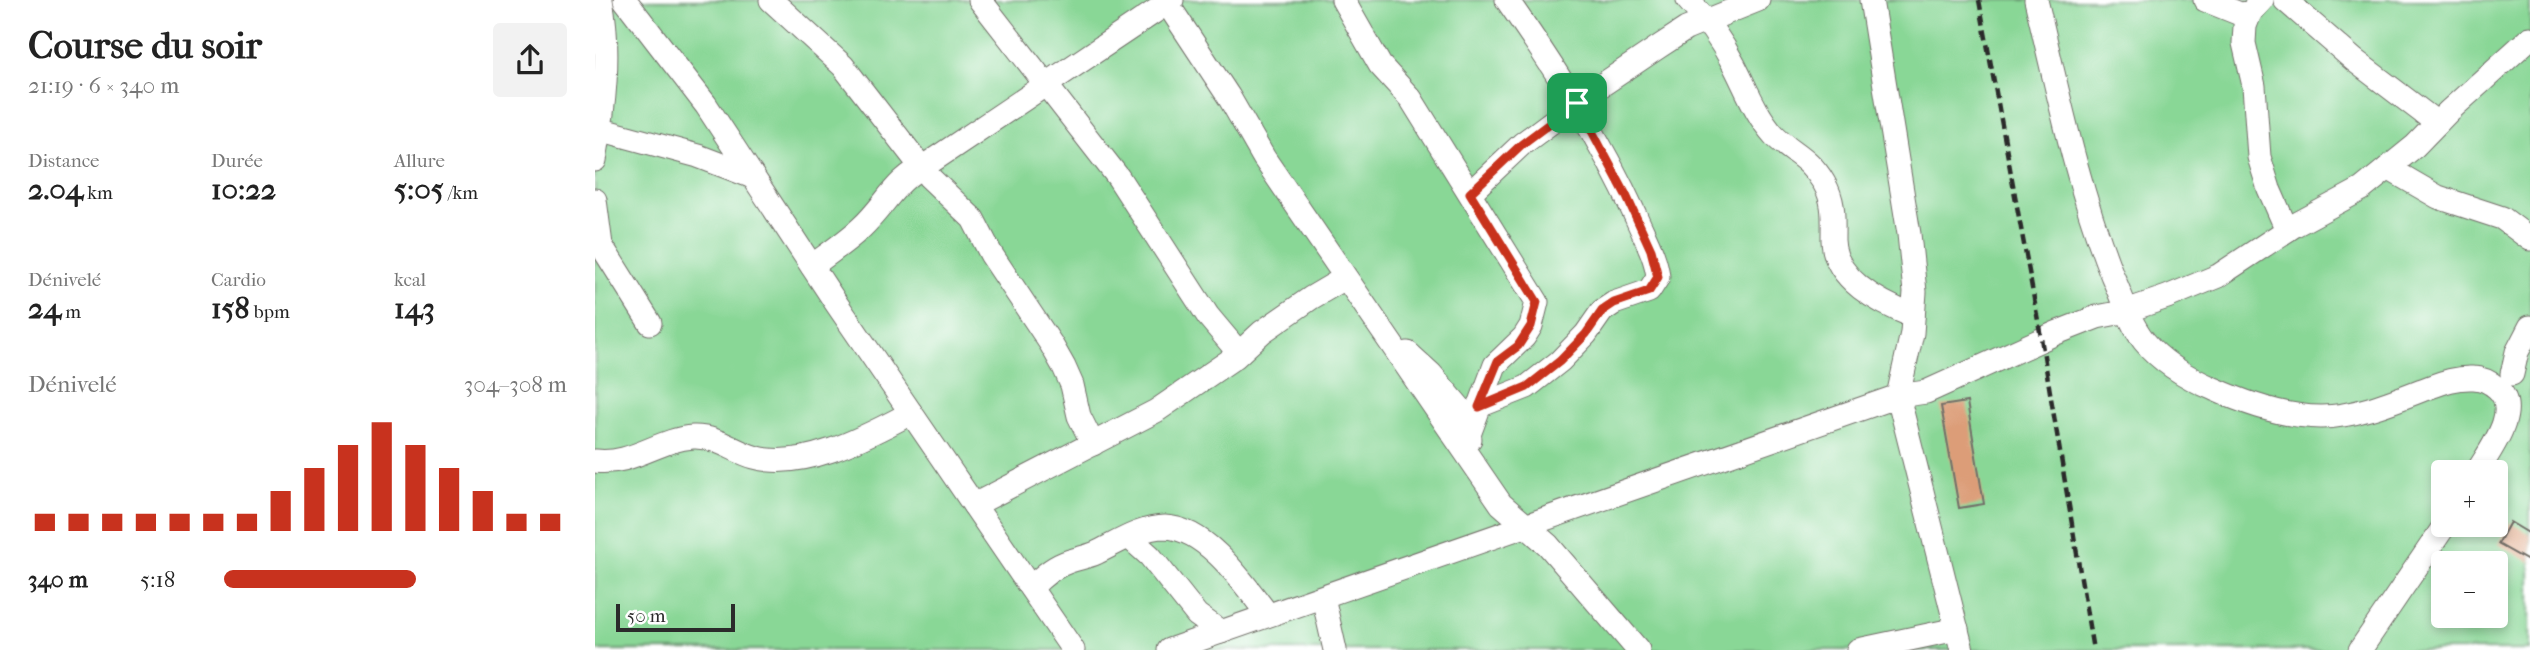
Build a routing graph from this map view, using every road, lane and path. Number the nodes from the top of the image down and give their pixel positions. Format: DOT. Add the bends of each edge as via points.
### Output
graph roads {
  1 [pos="601,0"];
  2 [pos="771,0"];
  3 [pos="980,0"];
  4 [pos="1343,0"];
  5 [pos="1507,0"];
  6 [pos="1688,0"];
  7 [pos="1758,0"];
  8 [pos="1871,0"];
  9 [pos="2036,0"];
  10 [pos="2205,0"];
  11 [pos="2285,0"];
  12 [pos="1168,1"];
  13 [pos="629,2"];
  14 [pos="2256,7"];
  15 [pos="1707,20"];
  16 [pos="601,29"];
  17 [pos="2530,38"];
  18 [pos="1047,86"];
  19 [pos="1577,103"];
  20 [pos="2437,123"];
  21 [pos="598,129"];
  22 [pos="595,160"];
  23 [pos="921,167"];
  24 [pos="2388,169"];
  25 [pos="753,177"];
  26 [pos="1470,193"];
  27 [pos="595,200"];
  28 [pos="2287,230"];
  29 [pos="2530,239"];
  30 [pos="812,266"];
  31 [pos="1345,278"];
  32 [pos="2126,311"];
  33 [pos="1913,316"];
  34 [pos="650,323"];
  35 [pos="2530,327"];
  36 [pos="1388,342"];
  37 [pos="1239,353"];
  38 [pos="2511,375"];
  39 [pos="1898,396"];
  40 [pos="1479,407"];
  41 [pos="911,414"];
  42 [pos="1470,432"];
  43 [pos="1093,444"];
  44 [pos="1468,456"];
  45 [pos="2483,460"];
  46 [pos="595,461"];
  47 [pos="974,505"];
  48 [pos="1525,525"];
  49 [pos="1129,537"];
  50 [pos="2437,537"];
  51 [pos="1031,588"];
  52 [pos="1323,597"];
  53 [pos="1268,615"];
  54 [pos="1221,632"];
  55 [pos="1960,640"];
  56 [pos="1073,650"];
  57 [pos="1169,650"];
  58 [pos="1335,650"];
  59 [pos="1638,650"];
  60 [pos="1858,650"];
  61 [pos="2360,650"];
  1 -- 16 [label="street"];
  2 -- 23 [label="street" via="843,66"];
  3 -- 18 [label="street"];
  4 -- 26 [label="street" via="1380,65 1411,99"];
  5 -- 19 [label="street"];
  6 -- 15 [label="street"];
  7 -- 15 [label="street"];
  8 -- 33 [label="street" via="1909,234"];
  9 -- 32 [label="street" via="2084,195"];
  10 -- 14 [label="street" via="2240,14"];
  11 -- 20 [label="street"];
  12 -- 18 [label="street"];
  12 -- 31 [label="street" via="1264,158"];
  13 -- 16 [label="street"];
  13 -- 25 [label="street"];
  14 -- 28 [label="street" via="2245,26 2244,43 2255,86 2259,157"];
  15 -- 19 [label="street" via="1667,41"];
  15 -- 33 [label="street" via="1762,118 1775,135 1813,165 1829,193 1834,208 1834,253 1840,267 1866,291"];
  16 -- 21 [label="street"];
  17 -- 20 [label="street"];
  18 -- 23 [label="street"];
  18 -- 37 [label="street" via="1118,177 1208,316"];
  19 -- 26 [label="street" via="1522,144"];
  19 -- 40 [label="street" via="1626,195 1658,277 1649,291 1602,311 1560,361 1527,387"];
  20 -- 24 [label="street"];
  21 -- 22 [label="street"];
  21 -- 25 [label="street" via="698,156"];
  23 -- 30 [label="street" via="904,178 859,230"];
  23 -- 43 [label="street" via="973,219 1051,344"];
  24 -- 28 [label="street"];
  24 -- 29 [label="street" via="2438,197 2502,218"];
  25 -- 30 [label="street"];
  26 -- 40 [label="street" via="1537,302 1531,326 1518,346 1498,361"];
  27 -- 34 [label="street" via="601,245"];
  28 -- 32 [label="street" via="2218,276"];
  30 -- 41 [label="street"];
  31 -- 36 [label="street"];
  31 -- 37 [label="street" via="1262,332"];
  32 -- 38 [label="street" via="2145,342 2176,369 2215,390 2292,413 2344,415 2444,382"];
  32 -- 39 [label="street" via="2045,338 1926,393"];
  33 -- 39 [label="street"];
  35 -- 38 [label="street"];
  36 -- 42 [label="street" via="1404,349 1431,374 1466,415"];
  36 -- 44 [label="street"];
  37 -- 43 [label="street" via="1156,411"];
  38 -- 45 [label="street" via="2504,397 2507,414"];
  39 -- 48 [label="street"];
  39 -- 55 [label="street"];
  40 -- 42 [label="street"];
  41 -- 46 [label="street" via="871,434 784,462 692,437 612,463"];
  41 -- 47 [label="street"];
  42 -- 44 [label="street"];
  43 -- 47 [label="street"];
  44 -- 48 [label="street" via="1501,504"];
  47 -- 51 [label="street"];
  48 -- 52 [label="street"];
  48 -- 59 [label="street" via="1548,545"];
  49 -- 51 [label="street" via="1055,568"];
  49 -- 53 [label="street" via="1165,527 1193,535 1227,565"];
  49 -- 54 [label="street" via="1197,615"];
  50 -- 61 [label="street"];
  51 -- 56 [label="street"];
  52 -- 53 [label="street"];
  52 -- 58 [label="street"];
  53 -- 54 [label="street"];
  54 -- 57 [label="street"];
  55 -- 60 [label="street"];
}
